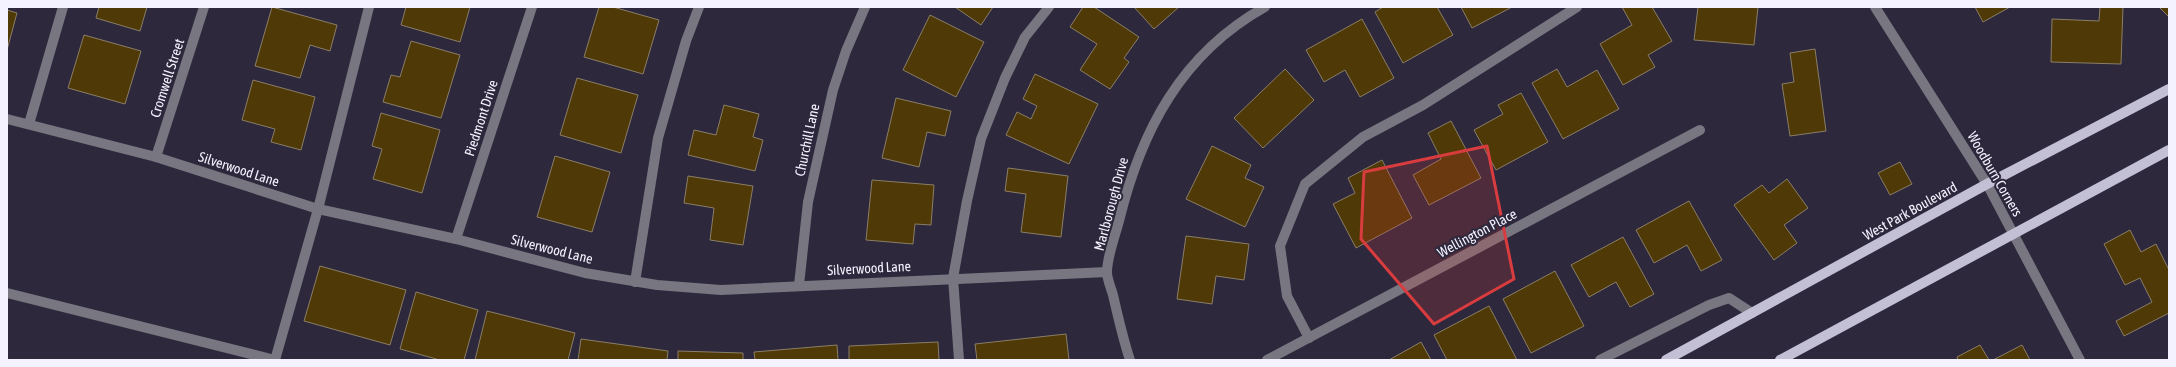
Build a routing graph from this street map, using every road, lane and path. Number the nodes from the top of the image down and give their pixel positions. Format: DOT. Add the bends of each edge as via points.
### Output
graph roads {
  1 [pos="63,7"];
  2 [pos="204,7"];
  3 [pos="369,7"];
  4 [pos="532,7"];
  5 [pos="699,7"];
  6 [pos="865,7"];
  7 [pos="1049,7"];
  8 [pos="1265,7"];
  9 [pos="1577,7"];
  10 [pos="1875,7"];
  11 [pos="2169,89"];
  12 [pos="7,119"];
  13 [pos="29,124"];
  14 [pos="1700,130"];
  15 [pos="2169,150"];
  16 [pos="156,158"];
  17 [pos="1987,184"];
  18 [pos="318,209"];
  19 [pos="2013,234"];
  20 [pos="456,239"];
  21 [pos="1107,272"];
  22 [pos="953,278"];
  23 [pos="635,282"];
  24 [pos="799,285"];
  25 [pos="7,293"];
  26 [pos="1752,313"];
  27 [pos="1308,338"];
  28 [pos="275,360"];
  29 [pos="959,360"];
  30 [pos="1130,360"];
  31 [pos="1267,360"];
  32 [pos="1600,360"];
  33 [pos="1666,360"];
  34 [pos="1780,360"];
  35 [pos="2080,360"];
  1 -- 13 [label="street"];
  2 -- 16 [label="street, Cromwell Street"];
  3 -- 18 [label="street"];
  4 -- 20 [label="street, Piedmont Drive"];
  5 -- 23 [label="street" via="686,41 658,138"];
  6 -- 24 [label="street, Churchill Lane" via="833,90 808,202"];
  7 -- 22 [label="street" via="1026,37 1005,78 981,139"];
  8 -- 21 [label="street, Marlborough Drive" via="1228,32 1207,51 1176,86 1155,120 1128,182"];
  9 -- 27 [label="street" via="1422,105 1363,137 1304,184 1280,246 1287,296"];
  10 -- 17 [label="street, Woodburn Corners"];
  11 -- 17 [label="main road, West Park Boulevard"];
  12 -- 13 [label="street, Silverwood Lane"];
  13 -- 16 [label="street, Silverwood Lane"];
  14 -- 27 [label="street, Wellington Place"];
  15 -- 19 [label="main road"];
  16 -- 18 [label="street, Silverwood Lane"];
  17 -- 19 [label="street, Woodburn Corners"];
  17 -- 26 [label="main road, West Park Boulevard"];
  18 -- 20 [label="street, Silverwood Lane"];
  18 -- 28 [label="street"];
  19 -- 34 [label="main road"];
  19 -- 35 [label="street, Woodburn Corners"];
  20 -- 23 [label="street, Silverwood Lane" via="585,273"];
  21 -- 22 [label="street, Silverwood Lane"];
  21 -- 30 [label="street, Marlborough Drive"];
  22 -- 24 [label="street, Silverwood Lane"];
  22 -- 29 [label="street"];
  23 -- 24 [label="street, Silverwood Lane" via="721,290"];
  25 -- 28 [label="street"];
  26 -- 32 [label="street" via="1729,298 1709,305"];
  26 -- 33 [label="main road, West Park Boulevard"];
  27 -- 31 [label="street, Wellington Place"];
}
